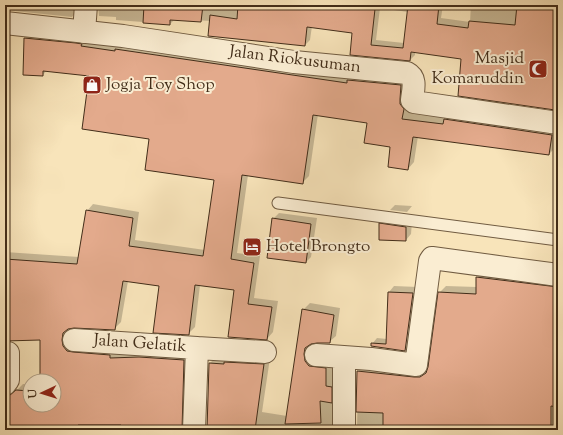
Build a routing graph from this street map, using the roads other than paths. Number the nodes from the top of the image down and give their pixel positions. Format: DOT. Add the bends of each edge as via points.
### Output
graph roads {
  1 [pos="86,5"];
  2 [pos="5,23"];
  3 [pos="84,32"];
  4 [pos="558,123"];
  5 [pos="278,203"];
  6 [pos="558,240"];
  7 [pos="558,275"];
  8 [pos="74,340"];
  9 [pos="197,348"];
  10 [pos="265,352"];
  11 [pos="8,353"];
  12 [pos="316,355"];
  13 [pos="344,357"];
  14 [pos="5,384"];
  15 [pos="194,430"];
  16 [pos="344,430"];
  1 -- 3 [label="street"];
  2 -- 3 [label="street, Jalan Riokusuman"];
  3 -- 4 [label="street, Jalan Riokusuman" via="294,62 407,73 414,79 414,102"];
  5 -- 6 [label="lane"];
  7 -- 13 [label="street" via="432,258 416,365"];
  8 -- 9 [label="street, Jalan Gelatik"];
  9 -- 10 [label="street"];
  9 -- 15 [label="street, Jalan Gelatik"];
  11 -- 14 [label="street" via="8,380"];
  12 -- 13 [label="street"];
  13 -- 16 [label="street"];
}
